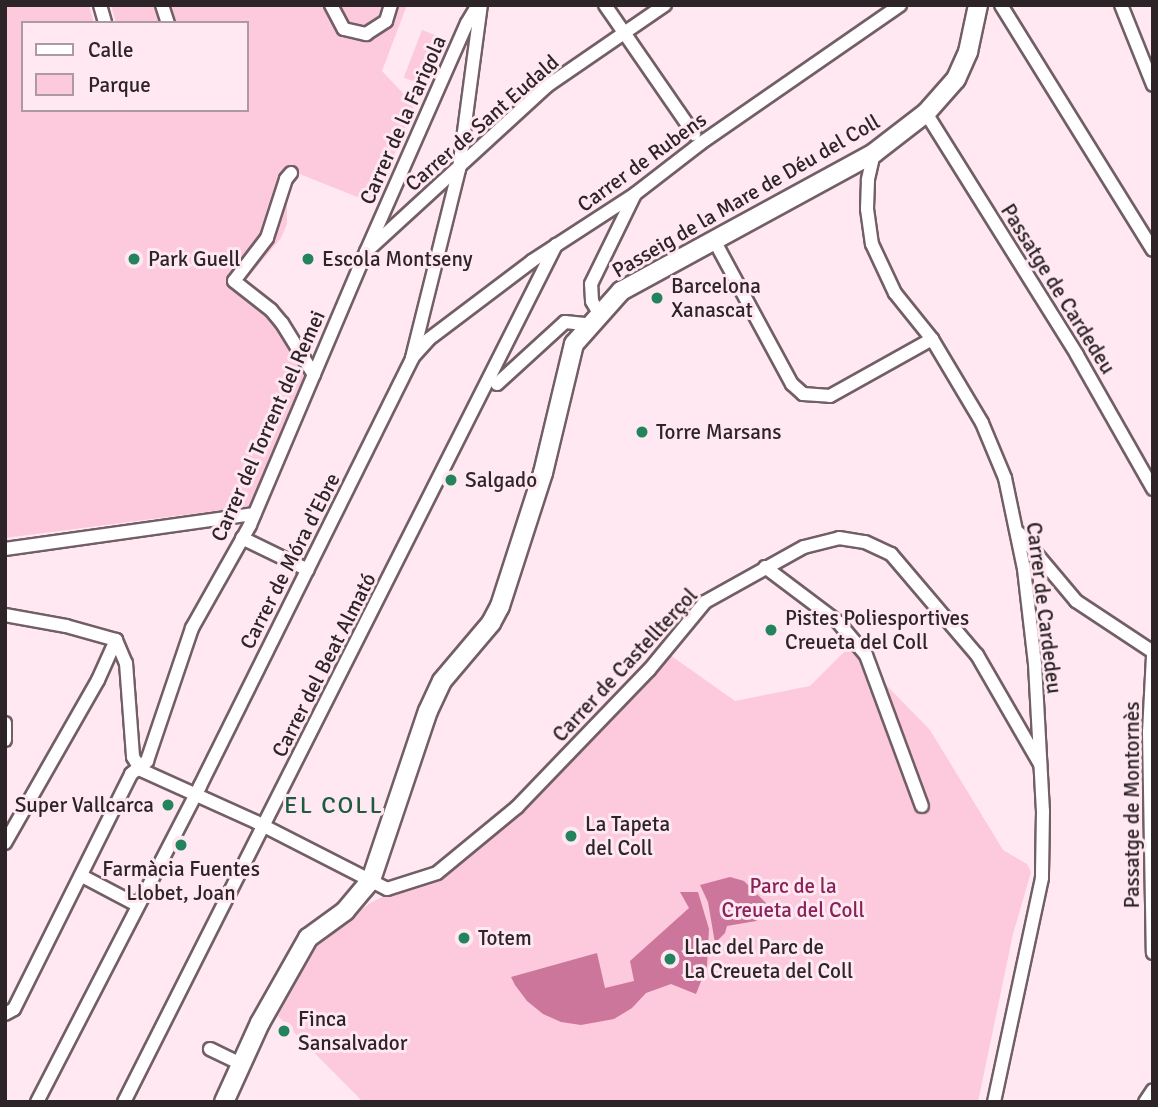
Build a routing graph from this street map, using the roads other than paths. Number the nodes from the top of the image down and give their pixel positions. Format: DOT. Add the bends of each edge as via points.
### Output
graph roads {
  1 [pos="331,5"];
  2 [pos="391,5"];
  3 [pos="480,5"];
  4 [pos="605,5"];
  5 [pos="665,5"];
  6 [pos="900,5"];
  7 [pos="978,5"];
  8 [pos="1001,5"];
  9 [pos="1121,5"];
  10 [pos="623,33"];
  11 [pos="1153,85"];
  12 [pos="926,113"];
  13 [pos="694,134"];
  14 [pos="873,153"];
  15 [pos="459,169"];
  16 [pos="291,173"];
  17 [pos="635,194"];
  18 [pos="714,240"];
  19 [pos="556,245"];
  20 [pos="1153,250"];
  21 [pos="366,252"];
  22 [pos="596,320"];
  23 [pos="932,339"];
  24 [pos="412,358"];
  25 [pos="314,374"];
  26 [pos="497,384"];
  27 [pos="1153,489"];
  28 [pos="255,513"];
  29 [pos="1016,530"];
  30 [pos="242,538"];
  31 [pos="5,549"];
  32 [pos="765,566"];
  33 [pos="308,570"];
  34 [pos="5,615"];
  35 [pos="116,640"];
  36 [pos="1153,654"];
  37 [pos="6,725"];
  38 [pos="5,740"];
  39 [pos="1040,764"];
  40 [pos="139,767"];
  41 [pos="194,795"];
  42 [pos="922,806"];
  43 [pos="263,827"];
  44 [pos="5,843"];
  45 [pos="82,876"];
  46 [pos="371,880"];
  47 [pos="138,905"];
  48 [pos="1153,953"];
  49 [pos="10,1011"];
  50 [pos="210,1049"];
  51 [pos="233,1060"];
  52 [pos="1153,1090"];
  53 [pos="37,1102"];
  54 [pos="124,1102"];
  55 [pos="224,1102"];
  56 [pos="994,1102"];
  57 [pos="1145,1102"];
  1 -- 2 [label="street" via="344,29 366,34 386,21"];
  3 -- 15 [label="street, Carrer de Móra d'Ebre"];
  3 -- 21 [label="street, Carrer de la Farigola" via="467,23"];
  4 -- 10 [label="street"];
  5 -- 10 [label="street, Carrer de Sant Eudald"];
  6 -- 17 [label="street, Carrer de Rubens"];
  7 -- 12 [label="street, Passeig de la Mare de Déu del Coll" via="968,52 956,79"];
  8 -- 20 [label="street"];
  9 -- 11 [label="street"];
  10 -- 13 [label="street"];
  10 -- 15 [label="street, Carrer de Sant Eudald" via="547,86"];
  12 -- 14 [label="street, Passeig de la Mare de Déu del Coll"];
  12 -- 27 [label="street, Passatge de Cardedeu" via="1077,355"];
  14 -- 18 [label="street, Passeig de la Mare de Déu del Coll"];
  14 -- 23 [label="street, Carrer de Cardedeu" via="867,209 872,244 895,293"];
  15 -- 21 [label="street, Carrer de Sant Eudald"];
  15 -- 24 [label="street, Carrer de Móra d'Ebre"];
  16 -- 25 [label="street" via="267,238 234,281 271,310"];
  17 -- 19 [label="street, Carrer de Rubens"];
  17 -- 22 [label="street" via="591,284"];
  18 -- 22 [label="street, Passeig de la Mare de Déu del Coll" via="621,291"];
  18 -- 23 [label="street" via="792,384 803,394 830,396"];
  19 -- 24 [label="street, Carrer de Rubens" via="429,339"];
  19 -- 43 [label="street, Carrer del Beat Almató"];
  21 -- 25 [label="street, Carrer del Torrent del Remei"];
  22 -- 26 [label="street" via="565,322"];
  22 -- 46 [label="street, Passeig de la Mare de Déu del Coll" via="571,349 543,473 500,606 442,681"];
  23 -- 29 [label="street, Carrer de Cardedeu" via="982,423 1004,478"];
  24 -- 33 [label="street, Carrer de Móra d'Ebre"];
  25 -- 28 [label="street, Carrer del Torrent del Remei"];
  28 -- 30 [label="street, Carrer del Torrent del Remei"];
  28 -- 31 [label="street"];
  29 -- 36 [label="street" via="1076,601"];
  29 -- 39 [label="street, Carrer de Cardedeu" via="1035,664"];
  30 -- 33 [label="street"];
  30 -- 40 [label="street, Carrer del Torrent del Remei" via="192,628 147,761"];
  32 -- 39 [label="street, Carrer de Castellterçol" via="804,547 839,538 865,542 891,554 977,655"];
  32 -- 42 [label="street" via="838,622 866,655"];
  32 -- 46 [label="street, Carrer de Castellterçol" via="705,602 649,670 526,798 437,873 387,889"];
  33 -- 41 [label="street, Carrer de Móra d'Ebre"];
  34 -- 35 [label="street"];
  35 -- 40 [label="street" via="127,663 133,757"];
  35 -- 44 [label="street"];
  36 -- 48 [label="street, Passatge de Montornès" via="1149,732"];
  37 -- 38 [label="street"];
  39 -- 56 [label="street, Carrer de Cardedeu" via="1042,878"];
  40 -- 41 [label="street, Carrer de Castellterçol"];
  40 -- 45 [label="street, Carrer del Torrent del Remei" via="131,774"];
  41 -- 43 [label="street, Carrer de Castellterçol"];
  41 -- 47 [label="street, Carrer de Móra d'Ebre"];
  43 -- 46 [label="street, Carrer de Castellterçol"];
  43 -- 54 [label="street, Carrer del Beat Almató"];
  45 -- 47 [label="street"];
  45 -- 49 [label="street, Carrer del Torrent del Remei"];
  46 -- 55 [label="street, Passeig de la Mare de Déu del Coll" via="345,911 308,938 260,1023"];
  47 -- 53 [label="street, Carrer de Móra d'Ebre"];
  50 -- 51 [label="street"];
  52 -- 57 [label="street"];
}
